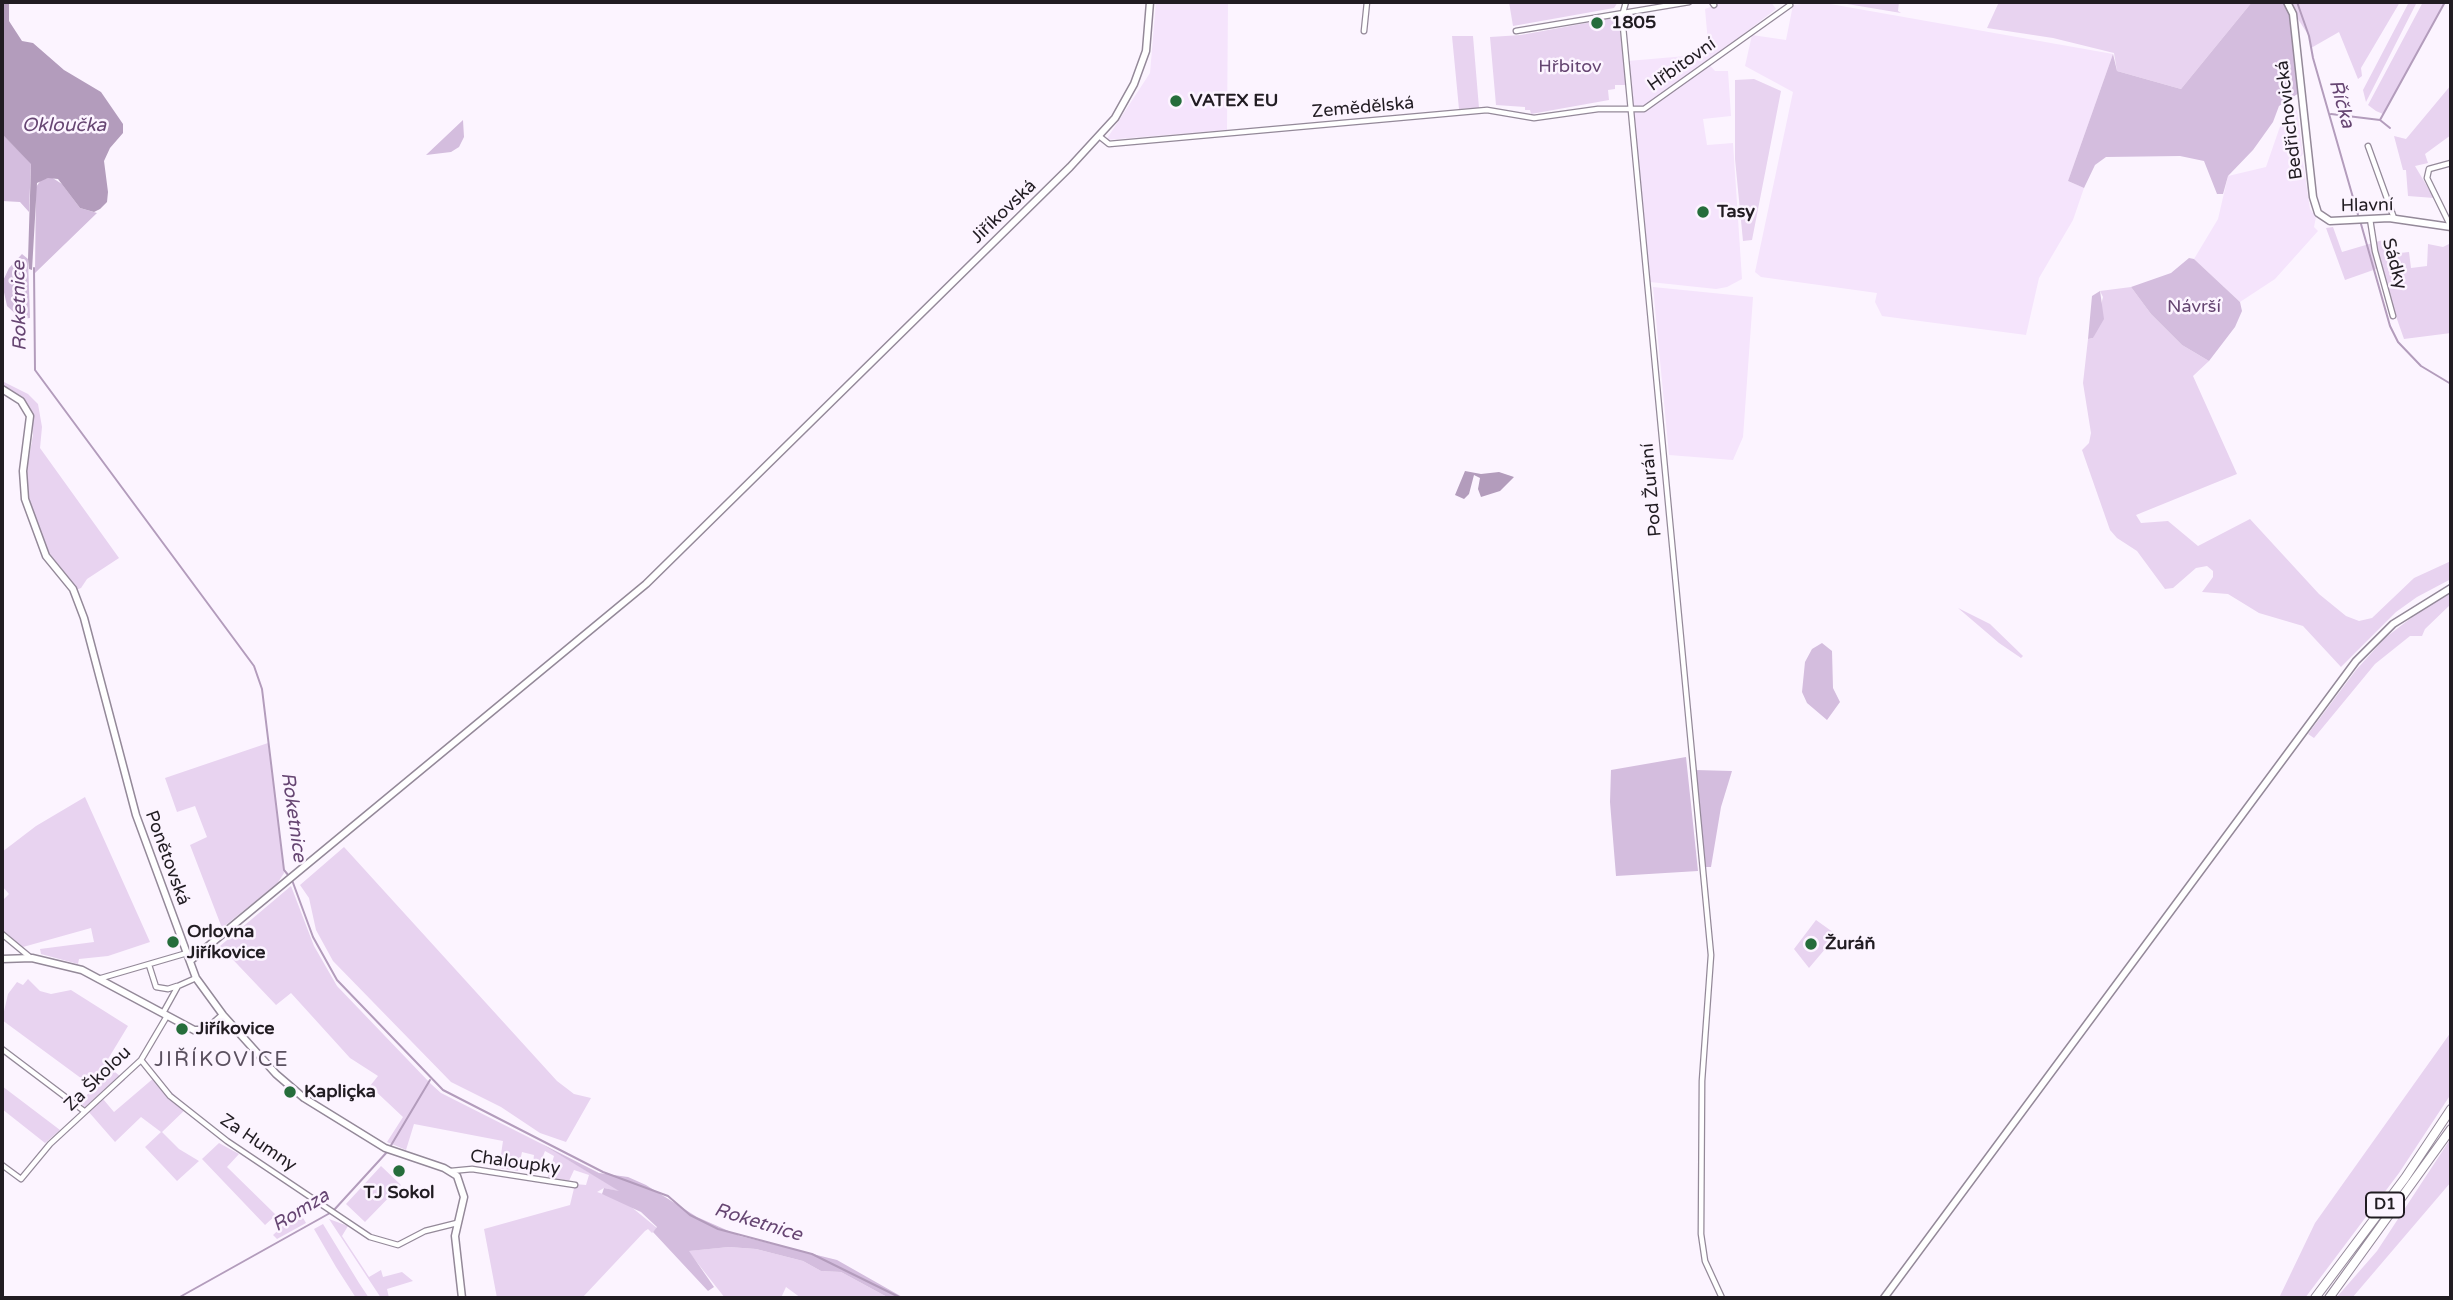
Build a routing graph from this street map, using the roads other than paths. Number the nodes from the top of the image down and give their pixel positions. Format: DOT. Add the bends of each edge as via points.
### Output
graph roads {
  1 [pos="1150,2"];
  2 [pos="1367,2"];
  3 [pos="1626,2"];
  4 [pos="1689,2"];
  5 [pos="2287,2"];
  6 [pos="1790,5"];
  7 [pos="1622,13"];
  8 [pos="1364,31"];
  9 [pos="1516,31"];
  10 [pos="1631,107"];
  11 [pos="1099,136"];
  12 [pos="2368,146"];
  13 [pos="2451,163"];
  14 [pos="2394,218"];
  15 [pos="2325,219"];
  16 [pos="2370,219"];
  17 [pos="2451,227"];
  18 [pos="2393,316"];
  19 [pos="2,389"];
  20 [pos="2451,588"];
  21 [pos="2,933"];
  22 [pos="187,953"];
  23 [pos="32,958"];
  24 [pos="2,959"];
  25 [pos="190,961"];
  26 [pos="149,965"];
  27 [pos="196,978"];
  28 [pos="98,979"];
  29 [pos="178,986"];
  30 [pos="165,1014"];
  31 [pos="223,1015"];
  32 [pos="2,1049"];
  33 [pos="141,1060"];
  34 [pos="2451,1109"];
  35 [pos="84,1111"];
  36 [pos="2451,1129"];
  37 [pos="2,1165"];
  38 [pos="451,1171"];
  39 [pos="575,1185"];
  40 [pos="457,1223"];
  41 [pos="463,1298"];
  42 [pos="1722,1298"];
  43 [pos="1884,1298"];
  44 [pos="2315,1298"];
  45 [pos="2329,1298"];
  1 -- 11 [label="street, Jiříkovská" via="1142,69 1115,118"];
  2 -- 8 [label="street"];
  3 -- 7 [label="street, Hřbitovní"];
  4 -- 7 [label="street"];
  5 -- 15 [label="street, Bedřichovická" via="2293,14 2313,197"];
  6 -- 10 [label="street, Hřbitovní" via="1644,109"];
  7 -- 9 [label="street"];
  7 -- 10 [label="street, Hřbitovní"];
  10 -- 11 [label="street, Zemědělská" via="1534,118 1487,110 1109,144"];
  10 -- 42 [label="street, Pod Žurání" via="1711,954 1702,1081 1702,1234 1705,1261"];
  11 -- 25 [label="street, Jiříkovská" via="646,584"];
  12 -- 14 [label="street"];
  13 -- 17 [label="street" via="2429,169 2427,178"];
  14 -- 16 [label="street, Hlavní"];
  14 -- 17 [label="street, Hlavní"];
  15 -- 16 [label="street, Hlavní"];
  16 -- 18 [label="street, Sádky"];
  19 -- 22 [label="street, Ponětovská" via="21,401 30,416 23,471 25,499 46,556 73,589 84,618 136,814"];
  20 -- 43 [label="street" via="2393,624 2356,661"];
  21 -- 23 [label="street"];
  22 -- 25 [label="street, Ponětovská"];
  22 -- 26 [label="street"];
  23 -- 24 [label="street"];
  23 -- 28 [label="street" via="76,968"];
  25 -- 27 [label="street, Ponětovská"];
  26 -- 28 [label="street"];
  26 -- 29 [label="street" via="156,987"];
  27 -- 29 [label="street"];
  27 -- 31 [label="street, Ponětovská"];
  28 -- 30 [label="street"];
  29 -- 30 [label="street, Za Školou"];
  30 -- 31 [label="street" via="201,1031"];
  30 -- 33 [label="street, Za Školou"];
  31 -- 38 [label="street, Ponětovská" via="275,1074 326,1114 388,1150"];
  32 -- 35 [label="street"];
  33 -- 35 [label="street, Za Školou"];
  33 -- 40 [label="street, Za Humny" via="170,1096 217,1134 370,1237 398,1245 425,1231"];
  34 -- 44 [label="highway, D1"];
  35 -- 37 [label="street, Za Školou" via="21,1179"];
  36 -- 45 [label="highway, D1"];
  38 -- 39 [label="street, Chaloupky" via="464,1168"];
  38 -- 40 [label="street" via="459,1179 464,1197"];
  40 -- 41 [label="street" via="455,1252"];
}
